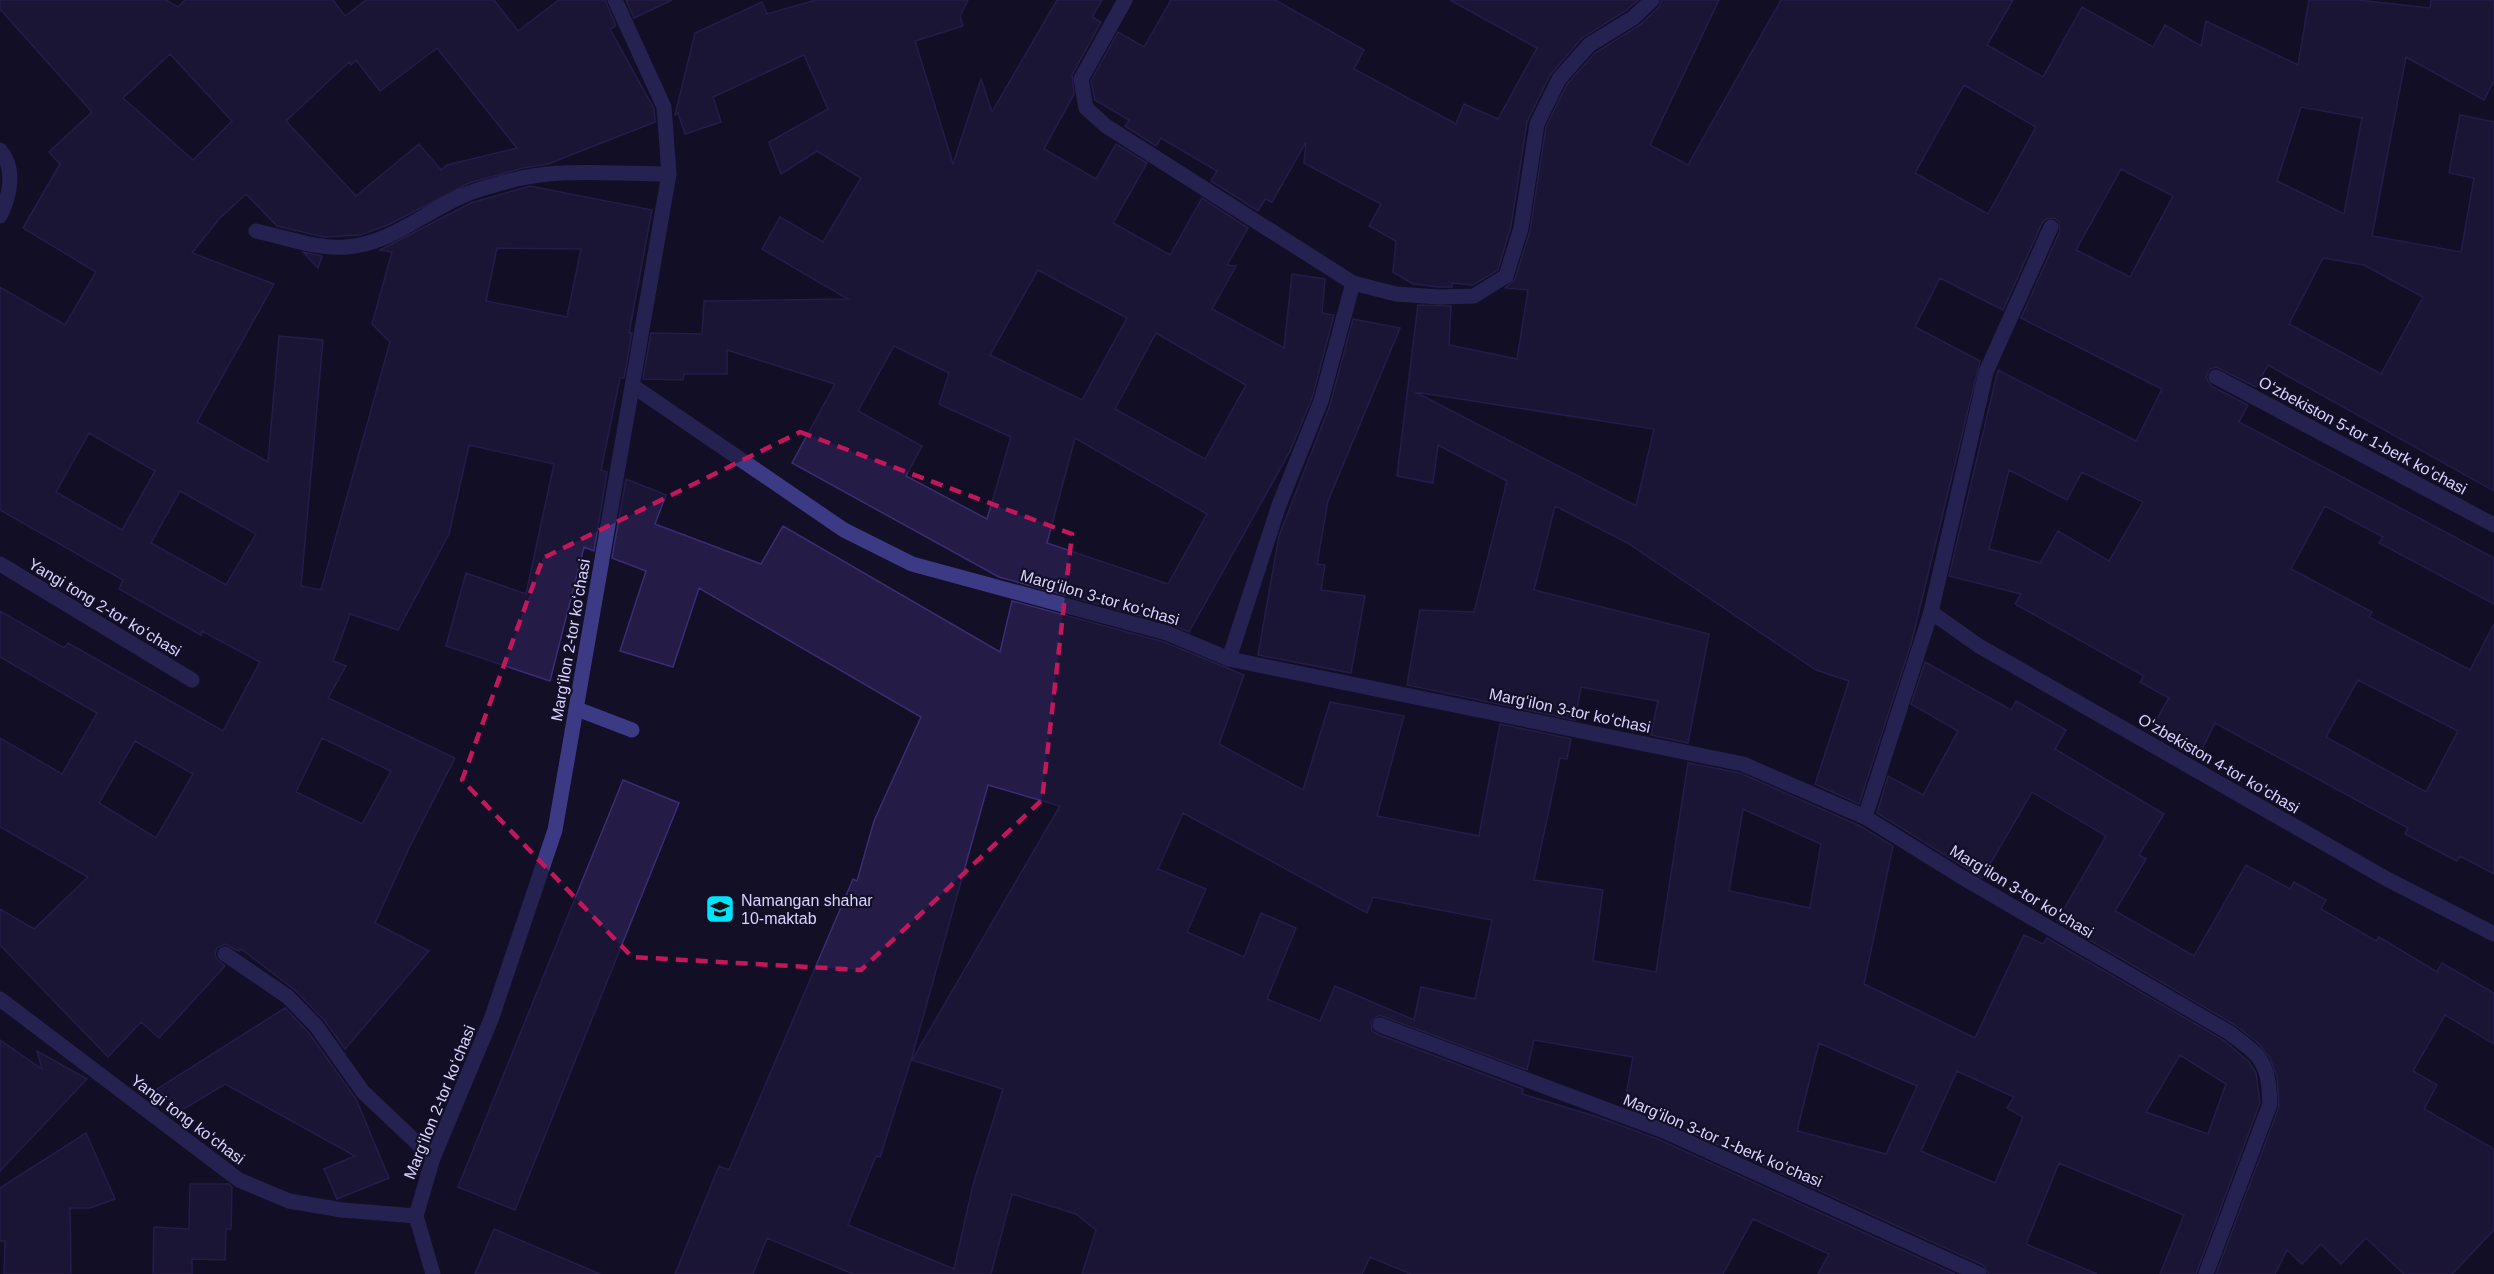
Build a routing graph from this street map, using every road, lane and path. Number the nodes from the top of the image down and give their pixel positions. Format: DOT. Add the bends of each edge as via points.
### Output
graph roads {
  1 [pos="615,0"];
  2 [pos="1125,0"];
  3 [pos="1652,0"];
  4 [pos="0,150"];
  5 [pos="669,174"];
  6 [pos="0,216"];
  7 [pos="2051,227"];
  8 [pos="256,231"];
  9 [pos="1353,283"];
  10 [pos="2216,377"];
  11 [pos="633,386"];
  12 [pos="2494,525"];
  13 [pos="0,564"];
  14 [pos="1932,612"];
  15 [pos="1229,659"];
  16 [pos="192,680"];
  17 [pos="577,709"];
  18 [pos="632,730"];
  19 [pos="1865,817"];
  20 [pos="2494,934"];
  21 [pos="225,954"];
  22 [pos="0,999"];
  23 [pos="1380,1025"];
  24 [pos="433,1158"];
  25 [pos="416,1216"];
  26 [pos="433,1274"];
  27 [pos="1979,1274"];
  28 [pos="2206,1274"];
  1 -- 5 [label="street, Margʻilon 2-tor koʻchasi" via="664,107"];
  2 -- 9 [label="street" via="1081,79 1086,108 1106,126"];
  3 -- 9 [label="street" via="1633,18 1589,45 1559,79 1538,124 1521,228 1506,276 1474,296 1396,294"];
  4 -- 6 [label="street" via="10,177 8,200"];
  5 -- 8 [label="street" via="552,174 508,181 461,196 415,223 371,242 345,247"];
  5 -- 11 [label="street, Margʻilon 2-tor koʻchasi"];
  7 -- 14 [label="street" via="1986,372"];
  9 -- 15 [label="street" via="1321,401 1279,505"];
  10 -- 12 [label="street, Oʻzbekiston 5-tor 1-berk koʻchasi"];
  11 -- 15 [label="street, Margʻilon 3-tor koʻchasi" via="844,530 912,564 1167,633"];
  11 -- 17 [label="street, Margʻilon 2-tor koʻchasi"];
  13 -- 16 [label="street, Yangi tong 2-tor koʻchasi"];
  14 -- 19 [label="street"];
  14 -- 20 [label="street, Oʻzbekiston 4-tor koʻchasi" via="1979,646 2385,878"];
  15 -- 19 [label="street, Margʻilon 3-tor koʻchasi" via="1743,764"];
  17 -- 18 [label="street"];
  17 -- 24 [label="street, Margʻilon 2-tor koʻchasi" via="555,830 492,1017"];
  19 -- 28 [label="street, Margʻilon 3-tor koʻchasi" via="2230,1033 2258,1054 2269,1075 2270,1104"];
  21 -- 24 [label="street" via="288,998 316,1027 363,1092"];
  22 -- 25 [label="street, Yangi tong koʻchasi" via="239,1180 289,1201"];
  23 -- 27 [label="street, Margʻilon 3-tor 1-berk koʻchasi" via="1664,1131"];
  24 -- 25 [label="street, Margʻilon 2-tor koʻchasi"];
  25 -- 26 [label="street"];
}
